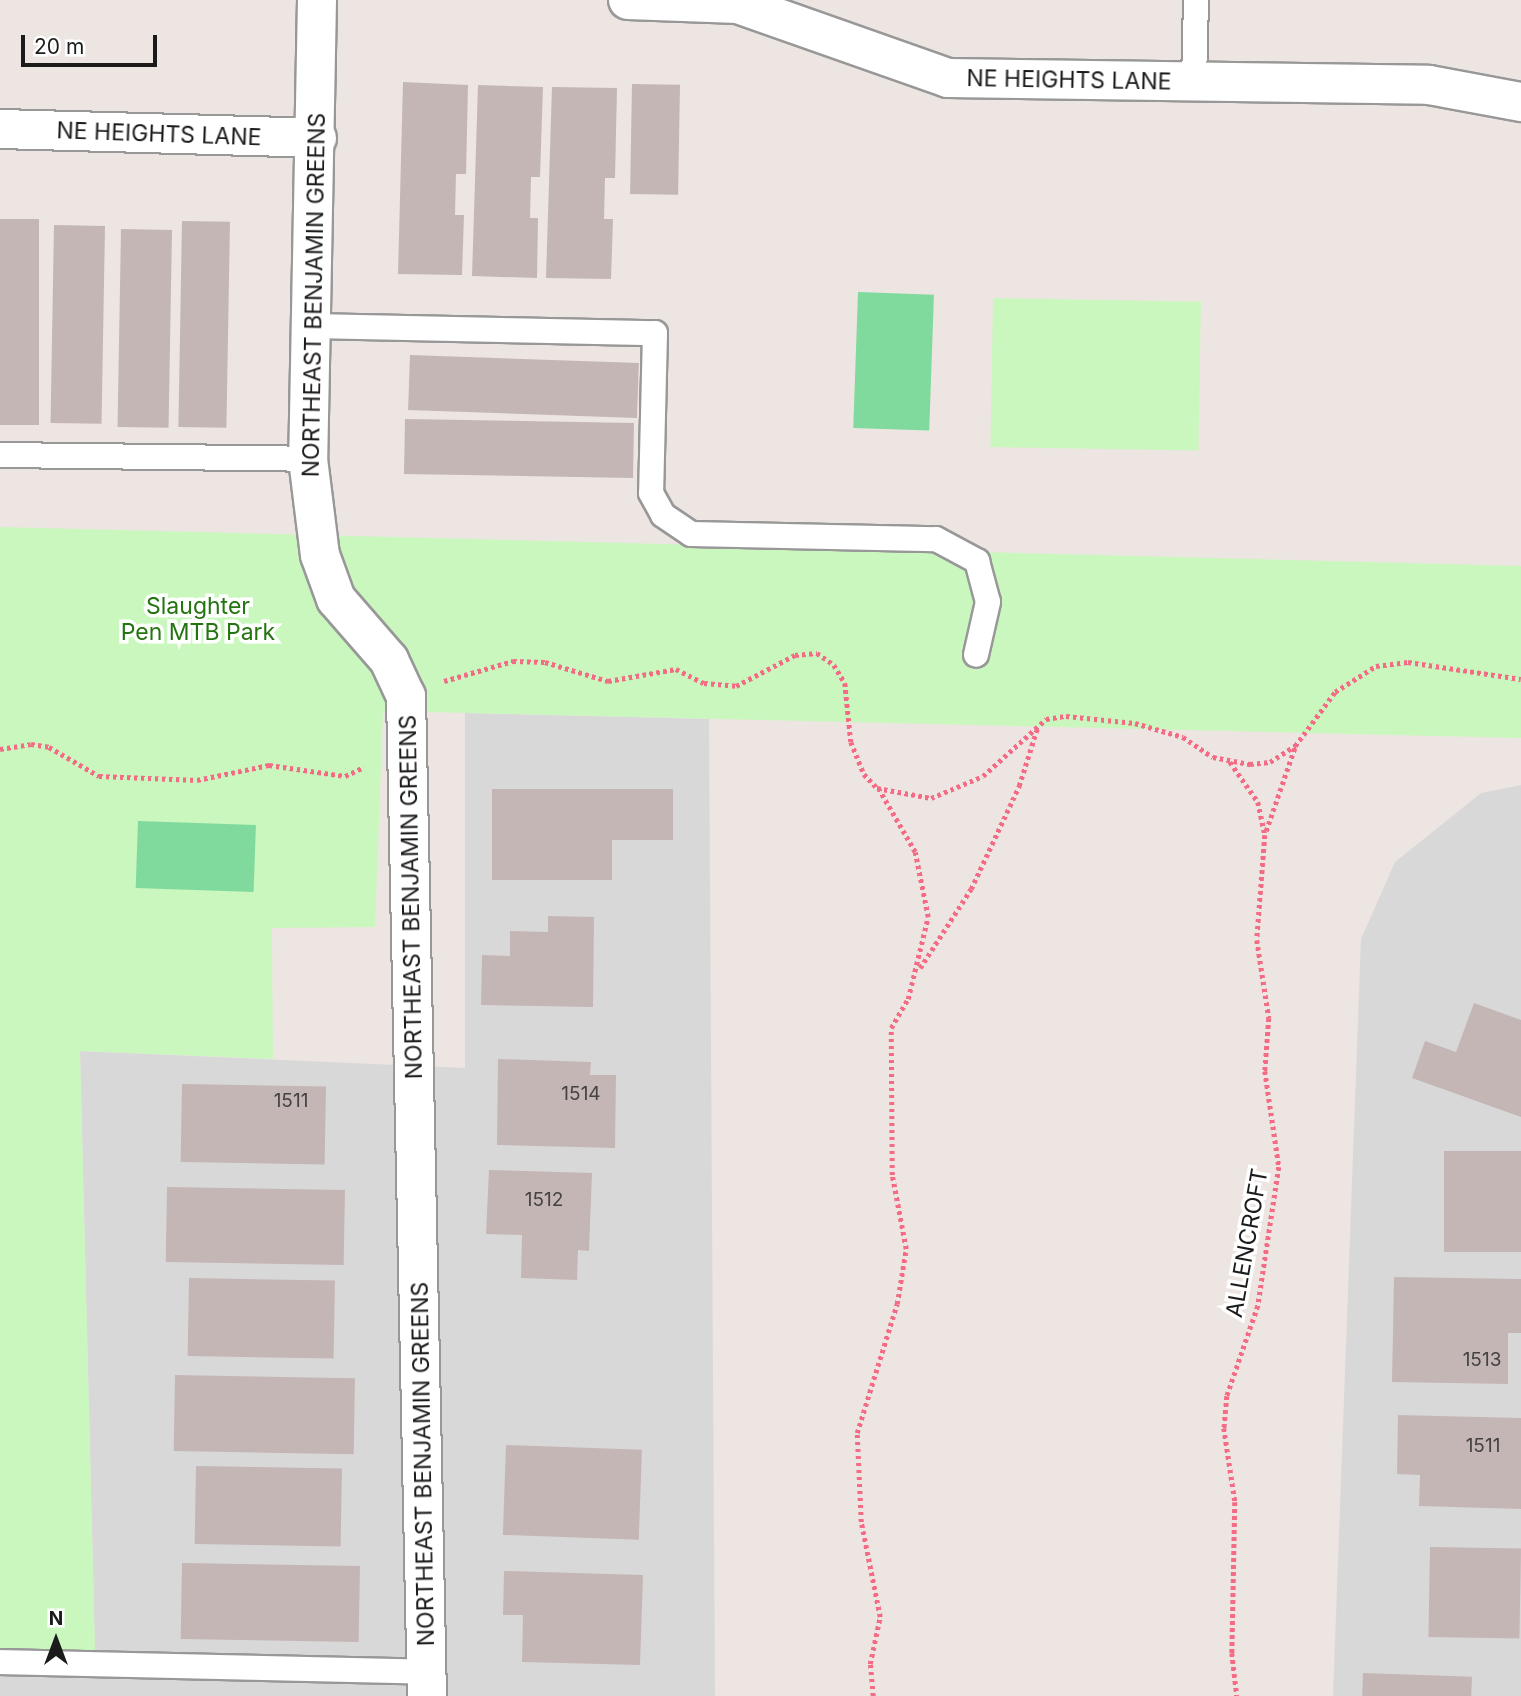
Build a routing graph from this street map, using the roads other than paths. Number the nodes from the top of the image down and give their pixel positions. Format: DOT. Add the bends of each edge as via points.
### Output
graph roads {
  1 [pos="317,0"];
  2 [pos="628,0"];
  3 [pos="1196,0"];
  4 [pos="1194,82"];
  5 [pos="1521,102"];
  6 [pos="0,130"];
  7 [pos="317,138"];
  8 [pos="312,326"];
  9 [pos="0,455"];
  10 [pos="309,459"];
  11 [pos="976,655"];
  12 [pos="0,1662"];
  13 [pos="427,1684"];
  1 -- 7 [label="street, NORTHEAST BENJAMIN GREENS"];
  2 -- 4 [label="street, NE HEIGHTS LANE" via="738,4 948,78"];
  3 -- 4 [label="lane"];
  4 -- 5 [label="street, NE HEIGHTS LANE" via="1429,85"];
  6 -- 7 [label="street, NE HEIGHTS LANE"];
  7 -- 8 [label="street, NORTHEAST BENJAMIN GREENS"];
  8 -- 10 [label="street, NORTHEAST BENJAMIN GREENS"];
  8 -- 11 [label="lane" via="655,333 652,493 663,515 691,534 936,539 977,561 988,602"];
  9 -- 10 [label="lane"];
  10 -- 13 [label="street, NORTHEAST BENJAMIN GREENS" via="320,555 335,598 389,660 406,696"];
  12 -- 13 [label="lane"];
}
